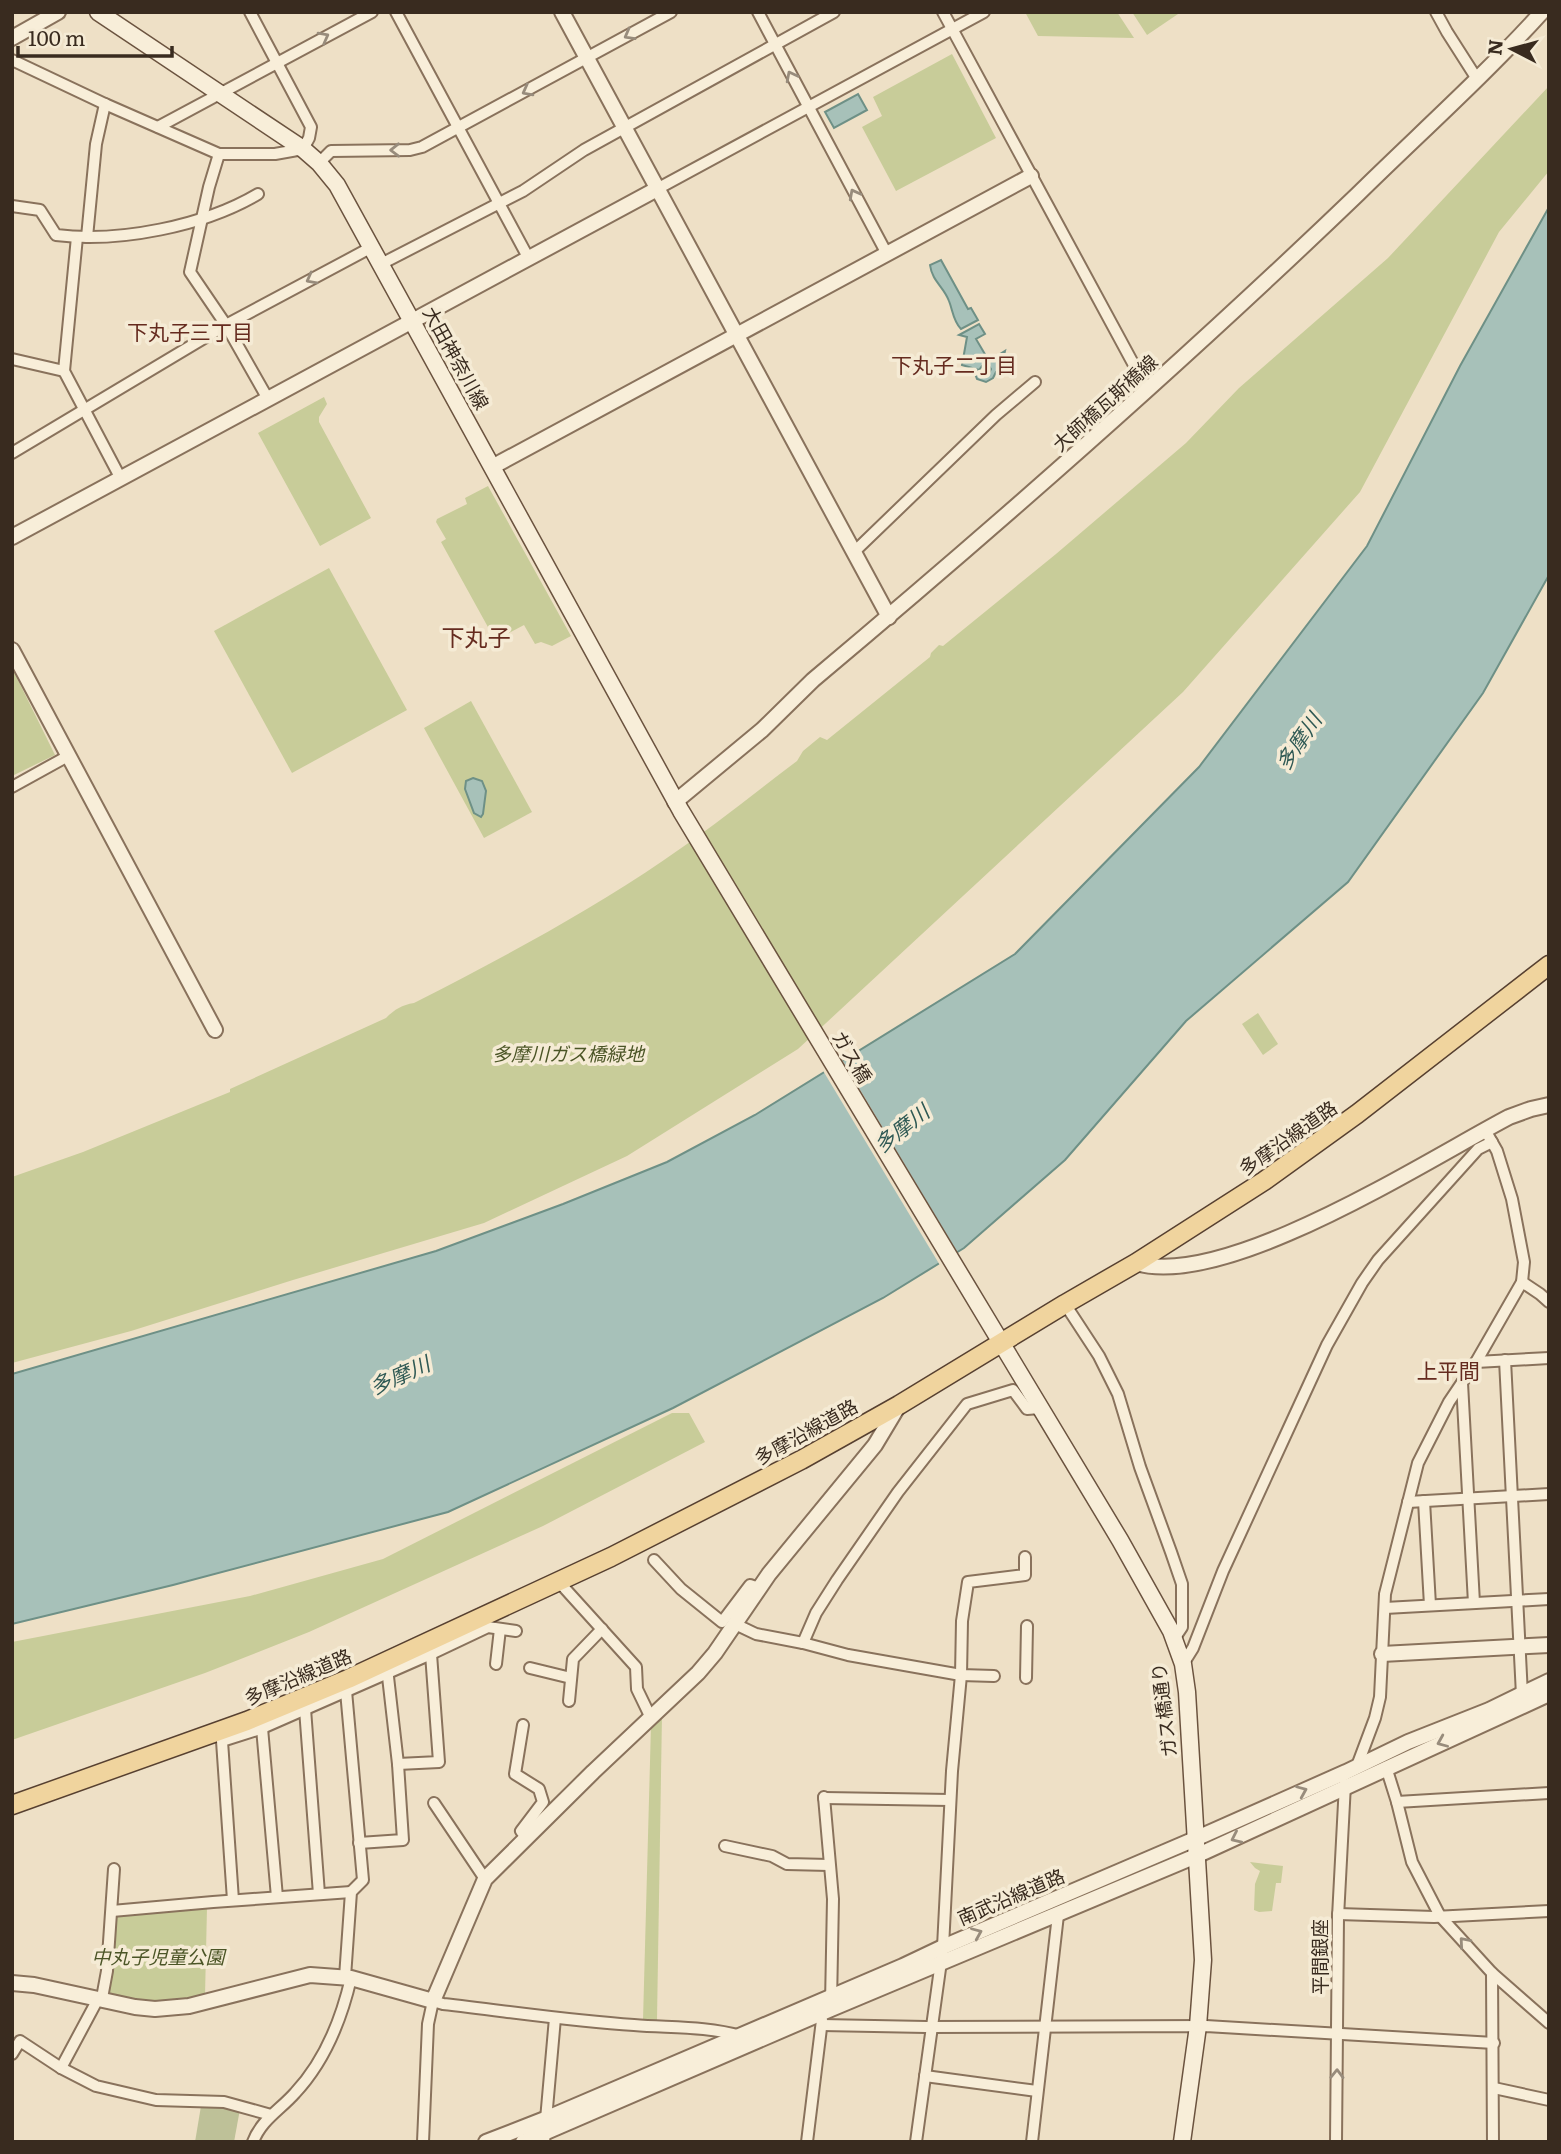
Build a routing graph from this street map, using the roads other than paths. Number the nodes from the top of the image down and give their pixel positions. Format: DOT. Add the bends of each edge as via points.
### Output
graph roads {
  1 [pos="58,12"];
  2 [pos="98,12"];
  3 [pos="250,12"];
  4 [pos="372,12"];
  5 [pos="396,12"];
  6 [pos="562,12"];
  7 [pos="671,12"];
  8 [pos="758,12"];
  9 [pos="834,12"];
  10 [pos="943,12"];
  11 [pos="984,12"];
  12 [pos="1436,12"];
  13 [pos="1542,12"];
  14 [pos="953,29"];
  15 [pos="12,38"];
  16 [pos="775,44"];
  17 [pos="587,58"];
  18 [pos="12,60"];
  19 [pos="276,62"];
  20 [pos="1477,79"];
  21 [pos="220,94"];
  22 [pos="106,104"];
  23 [pos="808,108"];
  24 [pos="158,127"];
  25 [pos="458,127"];
  26 [pos="624,127"];
  27 [pos="303,149"];
  28 [pos="219,154"];
  29 [pos="319,163"];
  30 [pos="1031,176"];
  31 [pos="657,189"];
  32 [pos="258,194"];
  33 [pos="499,203"];
  34 [pos="12,206"];
  35 [pos="201,218"];
  36 [pos="82,237"];
  37 [pos="372,247"];
  38 [pos="887,254"];
  39 [pos="529,259"];
  40 [pos="381,264"];
  41 [pos="412,321"];
  42 [pos="226,325"];
  43 [pos="736,336"];
  44 [pos="12,359"];
  45 [pos="64,371"];
  46 [pos="1035,382"];
  47 [pos="1148,391"];
  48 [pos="268,399"];
  49 [pos="85,411"];
  50 [pos="12,453"];
  51 [pos="492,467"];
  52 [pos="121,479"];
  53 [pos="12,537"];
  54 [pos="854,552"];
  55 [pos="889,617"];
  56 [pos="12,650"];
  57 [pos="68,756"];
  58 [pos="12,787"];
  59 [pos="678,807"];
  60 [pos="1549,965"];
  61 [pos="215,1030"];
  62 [pos="1549,1105"];
  63 [pos="1488,1136"];
  64 [pos="1136,1263"];
  65 [pos="1522,1282"];
  66 [pos="1549,1302"];
  67 [pos="1065,1304"];
  68 [pos="988,1324"];
  69 [pos="1000,1343"];
  70 [pos="1549,1358"];
  71 [pos="1505,1360"];
  72 [pos="1476,1362"];
  73 [pos="1462,1383"];
  74 [pos="899,1405"];
  75 [pos="1040,1408"];
  76 [pos="1549,1494"];
  77 [pos="1513,1496"];
  78 [pos="1468,1499"];
  79 [pos="1424,1501"];
  80 [pos="1408,1502"];
  81 [pos="1025,1557"];
  82 [pos="654,1560"];
  83 [pos="559,1582"];
  84 [pos="759,1587"];
  85 [pos="1549,1599"];
  86 [pos="1518,1600"];
  87 [pos="1474,1603"];
  88 [pos="1430,1605"];
  89 [pos="1385,1608"];
  90 [pos="486,1622"];
  91 [pos="734,1624"];
  92 [pos="1027,1626"];
  93 [pos="500,1629"];
  94 [pos="602,1629"];
  95 [pos="516,1631"];
  96 [pos="1174,1639"];
  97 [pos="803,1643"];
  98 [pos="1549,1645"];
  99 [pos="1520,1646"];
  100 [pos="431,1654"];
  101 [pos="1382,1654"];
  102 [pos="496,1664"];
  103 [pos="1183,1664"];
  104 [pos="386,1668"];
  105 [pos="530,1668"];
  106 [pos="961,1675"];
  107 [pos="994,1676"];
  108 [pos="571,1678"];
  109 [pos="1026,1678"];
  110 [pos="1549,1681"];
  111 [pos="346,1691"];
  112 [pos="1549,1693"];
  113 [pos="1522,1695"];
  114 [pos="569,1701"];
  115 [pos="304,1709"];
  116 [pos="651,1717"];
  117 [pos="523,1725"];
  118 [pos="262,1728"];
  119 [pos="398,1764"];
  120 [pos="1386,1767"];
  121 [pos="1351,1769"];
  122 [pos="1344,1788"];
  123 [pos="1549,1793"];
  124 [pos="950,1800"];
  125 [pos="1397,1802"];
  126 [pos="434,1803"];
  127 [pos="12,1805"];
  128 [pos="526,1837"];
  129 [pos="1195,1839"];
  130 [pos="359,1843"];
  131 [pos="725,1846"];
  132 [pos="1196,1856"];
  133 [pos="829,1865"];
  134 [pos="114,1869"];
  135 [pos="485,1879"];
  136 [pos="351,1892"];
  137 [pos="319,1894"];
  138 [pos="277,1897"];
  139 [pos="233,1900"];
  140 [pos="112,1911"];
  141 [pos="1549,1911"];
  142 [pos="1338,1914"];
  143 [pos="1058,1916"];
  144 [pos="1440,1916"];
  145 [pos="943,1947"];
  146 [pos="940,1964"];
  147 [pos="1492,1973"];
  148 [pos="348,1978"];
  149 [pos="12,1983"];
  150 [pos="100,1998"];
  151 [pos="433,2001"];
  152 [pos="826,2011"];
  153 [pos="555,2018"];
  154 [pos="1549,2023"];
  155 [pos="932,2026"];
  156 [pos="1045,2026"];
  157 [pos="1198,2026"];
  158 [pos="1338,2035"];
  159 [pos="741,2036"];
  160 [pos="1494,2043"];
  161 [pos="12,2054"];
  162 [pos="61,2068"];
  163 [pos="925,2076"];
  164 [pos="1494,2088"];
  165 [pos="1037,2091"];
  166 [pos="1549,2100"];
  167 [pos="271,2115"];
  168 [pos="544,2132"];
  169 [pos="253,2142"];
  170 [pos="423,2142"];
  171 [pos="486,2142"];
  172 [pos="523,2142"];
  173 [pos="807,2142"];
  174 [pos="916,2142"];
  175 [pos="1032,2142"];
  176 [pos="1182,2142"];
  177 [pos="1188,2142"];
  178 [pos="1336,2142"];
  179 [pos="1493,2142"];
  1 -- 15 [label="street"];
  2 -- 21 [label="main road, 大田神奈川線"];
  3 -- 19 [label="street"];
  19 -- 4 [label="street, one-way"];
  5 -- 25 [label="street"];
  6 -- 17 [label="street"];
  7 -- 17 [label="street, one-way"];
  8 -- 16 [label="street"];
  9 -- 16 [label="street"];
  10 -- 14 [label="street"];
  11 -- 14 [label="street"];
  12 -- 20 [label="street"];
  13 -- 20 [label="street, 大師橋瓦斯橋線"];
  14 -- 23 [label="street"];
  14 -- 30 [label="street"];
  23 -- 16 [label="street, one-way"];
  16 -- 26 [label="street"];
  17 -- 25 [label="street, one-way"];
  17 -- 26 [label="street"];
  18 -- 22 [label="street"];
  19 -- 21 [label="street"];
  19 -- 27 [label="street" via="311,127"];
  20 -- 47 [label="street, 大師橋瓦斯橋線"];
  21 -- 24 [label="street"];
  21 -- 27 [label="main road, 大田神奈川線"];
  22 -- 24 [label="street"];
  22 -- 36 [label="street"];
  23 -- 31 [label="street"];
  38 -- 23 [label="street, one-way"];
  24 -- 28 [label="street"];
  25 -- 29 [label="street, one-way" via="417,149 331,151"];
  25 -- 33 [label="street"];
  26 -- 31 [label="street"];
  26 -- 33 [label="street"];
  27 -- 28 [label="street"];
  27 -- 29 [label="main road, 大田神奈川線"];
  28 -- 35 [label="street"];
  29 -- 37 [label="main road, 大田神奈川線"];
  30 -- 38 [label="street"];
  30 -- 47 [label="street"];
  31 -- 39 [label="street"];
  31 -- 43 [label="street"];
  32 -- 35 [label="street" via="237,207"];
  33 -- 39 [label="street"];
  33 -- 40 [label="street"];
  34 -- 36 [label="street" via="40,210 56,235"];
  35 -- 36 [label="street" via="117,236"];
  35 -- 42 [label="street" via="190,272"];
  36 -- 45 [label="street"];
  37 -- 40 [label="main road, 大田神奈川線"];
  37 -- 42 [label="street, one-way"];
  38 -- 43 [label="street"];
  39 -- 41 [label="street"];
  40 -- 41 [label="main road, 大田神奈川線"];
  41 -- 48 [label="street"];
  41 -- 51 [label="main road, 大田神奈川線"];
  42 -- 48 [label="street"];
  42 -- 49 [label="street"];
  43 -- 51 [label="street"];
  43 -- 54 [label="street"];
  44 -- 45 [label="street"];
  45 -- 49 [label="street"];
  46 -- 54 [label="street"];
  47 -- 55 [label="street, 大師橋瓦斯橋線"];
  48 -- 52 [label="street"];
  49 -- 50 [label="street"];
  49 -- 52 [label="street"];
  51 -- 59 [label="main road, 大田神奈川線"];
  52 -- 53 [label="street"];
  54 -- 55 [label="street"];
  55 -- 59 [label="street, 大師橋瓦斯橋線" via="813,680"];
  56 -- 57 [label="street"];
  57 -- 58 [label="street"];
  57 -- 61 [label="street"];
  59 -- 68 [label="main road, ガス橋"];
  60 -- 64 [label="main road, 多摩沿線道路" via="1368,1106 1264,1181"];
  62 -- 63 [label="street" via="1520,1112"];
  63 -- 64 [label="street" via="1256,1247 1173,1267"];
  63 -- 65 [label="street" via="1512,1199 1524,1262"];
  63 -- 103 [label="street" via="1378,1260 1326,1345"];
  64 -- 67 [label="main road, 多摩沿線道路"];
  65 -- 66 [label="street"];
  65 -- 72 [label="street, 平間銀座"];
  67 -- 69 [label="main road, 多摩沿線道路"];
  67 -- 96 [label="street" via="1100,1356 1118,1394 1182,1584 1182,1627"];
  68 -- 69 [label="main road, ガス橋通り"];
  69 -- 74 [label="main road, 多摩沿線道路"];
  69 -- 75 [label="main road, ガス橋通り"];
  70 -- 71 [label="street"];
  71 -- 72 [label="street"];
  71 -- 77 [label="street"];
  72 -- 73 [label="street, 平間銀座"];
  73 -- 78 [label="street"];
  73 -- 80 [label="street, 平間銀座" via="1418,1463"];
  74 -- 83 [label="main road, 多摩沿線道路" via="801,1460"];
  74 -- 84 [label="street" via="875,1445"];
  75 -- 96 [label="main road, ガス橋通り"];
  75 -- 97 [label="street" via="1027,1409 1013,1390 967,1405 898,1492 837,1580"];
  76 -- 77 [label="street"];
  77 -- 78 [label="street"];
  77 -- 86 [label="street"];
  78 -- 79 [label="street"];
  78 -- 87 [label="street"];
  79 -- 80 [label="street"];
  79 -- 88 [label="street"];
  80 -- 89 [label="street, 平間銀座"];
  81 -- 106 [label="street" via="1025,1575 968,1582"];
  82 -- 84 [label="street" via="722,1622 750,1585"];
  83 -- 90 [label="main road, 多摩沿線道路"];
  83 -- 94 [label="street"];
  84 -- 91 [label="street"];
  85 -- 86 [label="street"];
  86 -- 87 [label="street"];
  86 -- 99 [label="street"];
  87 -- 88 [label="street"];
  88 -- 89 [label="street"];
  89 -- 101 [label="street, 平間銀座"];
  90 -- 93 [label="street"];
  90 -- 100 [label="street"];
  90 -- 104 [label="main road, 多摩沿線道路"];
  91 -- 97 [label="street" via="756,1634"];
  91 -- 116 [label="street" via="698,1673"];
  92 -- 109 [label="street"];
  93 -- 95 [label="street"];
  93 -- 102 [label="street"];
  94 -- 108 [label="street" via="573,1659"];
  94 -- 116 [label="street" via="636,1667 636,1689"];
  96 -- 103 [label="main road, ガス橋通り"];
  97 -- 106 [label="street"];
  98 -- 99 [label="street"];
  99 -- 101 [label="street"];
  99 -- 113 [label="street"];
  100 -- 104 [label="street"];
  100 -- 119 [label="street" via="439,1762"];
  101 -- 121 [label="street, 平間銀座" via="1375,1718"];
  103 -- 129 [label="main road, ガス橋通り"];
  104 -- 111 [label="street"];
  104 -- 119 [label="street"];
  104 -- 127 [label="main road, 多摩沿線道路"];
  105 -- 108 [label="street"];
  106 -- 107 [label="street"];
  106 -- 124 [label="street"];
  108 -- 114 [label="street"];
  110 -- 113 [label="street, 南武沿線道路"];
  111 -- 115 [label="street"];
  111 -- 130 [label="street"];
  112 -- 120 [label="street, 南武沿線道路, one-way"];
  113 -- 121 [label="street, 南武沿線道路"];
  115 -- 118 [label="street"];
  115 -- 137 [label="street"];
  116 -- 128 [label="street"];
  117 -- 128 [label="street" via="515,1774 539,1789 543,1802 521,1831"];
  118 -- 138 [label="street"];
  118 -- 139 [label="street" via="222,1741"];
  119 -- 130 [label="street" via="403,1840"];
  120 -- 122 [label="street, 南武沿線道路"];
  120 -- 125 [label="street"];
  121 -- 122 [label="street, 平間銀座"];
  129 -- 121 [label="street, 南武沿線道路, one-way"];
  122 -- 132 [label="street, 南武沿線道路, one-way"];
  122 -- 142 [label="street, 平間銀座"];
  123 -- 125 [label="street"];
  124 -- 133 [label="street" via="824,1798"];
  124 -- 145 [label="street"];
  125 -- 144 [label="street" via="1412,1862"];
  126 -- 135 [label="street"];
  128 -- 135 [label="street"];
  129 -- 132 [label="main road, ガス橋通り"];
  145 -- 129 [label="street, 南武沿線道路, one-way"];
  130 -- 136 [label="street" via="363,1880"];
  131 -- 133 [label="street" via="772,1856 787,1864"];
  132 -- 143 [label="street, 南武沿線道路"];
  132 -- 157 [label="main road, ガス橋通り" via="1203,1960"];
  133 -- 152 [label="street" via="833,1899"];
  134 -- 140 [label="street"];
  135 -- 151 [label="street"];
  136 -- 137 [label="street"];
  136 -- 148 [label="street"];
  137 -- 138 [label="street"];
  138 -- 139 [label="street"];
  139 -- 140 [label="street"];
  140 -- 150 [label="street"];
  141 -- 144 [label="street"];
  142 -- 144 [label="street"];
  142 -- 158 [label="street, 平間銀座"];
  143 -- 146 [label="street, 南武沿線道路"];
  143 -- 156 [label="street"];
  147 -- 144 [label="street, one-way"];
  145 -- 146 [label="street"];
  145 -- 152 [label="street, 南武沿線道路"];
  146 -- 152 [label="street, 南武沿線道路"];
  146 -- 155 [label="street"];
  147 -- 154 [label="street"];
  147 -- 160 [label="street"];
  148 -- 150 [label="street" via="310,1975 166,2008 135,2007"];
  148 -- 151 [label="street"];
  148 -- 167 [label="street" via="346,1999 315,2069"];
  149 -- 150 [label="street"];
  150 -- 162 [label="street"];
  151 -- 153 [label="street"];
  151 -- 170 [label="street"];
  152 -- 155 [label="street"];
  152 -- 159 [label="street, 南武沿線道路"];
  152 -- 168 [label="street, 南武沿線道路"];
  152 -- 173 [label="street"];
  153 -- 159 [label="street" via="697,2028"];
  153 -- 168 [label="street"];
  155 -- 156 [label="street"];
  155 -- 163 [label="street"];
  156 -- 157 [label="street"];
  156 -- 165 [label="street"];
  157 -- 158 [label="street"];
  157 -- 176 [label="main road, ガス橋通り"];
  158 -- 160 [label="street"];
  178 -- 158 [label="street, 平間銀座, one-way"];
  159 -- 168 [label="street, 南武沿線道路"];
  160 -- 164 [label="street"];
  161 -- 162 [label="street" via="20,2040"];
  162 -- 167 [label="street" via="96,2086 137,2097 218,2101"];
  163 -- 165 [label="street"];
  163 -- 174 [label="street"];
  164 -- 166 [label="street"];
  164 -- 179 [label="street"];
  165 -- 175 [label="street"];
  167 -- 169 [label="street"];
  168 -- 171 [label="street, 南武沿線道路"];
  168 -- 172 [label="street, 南武沿線道路"];
  176 -- 177 [label="street"];
}
